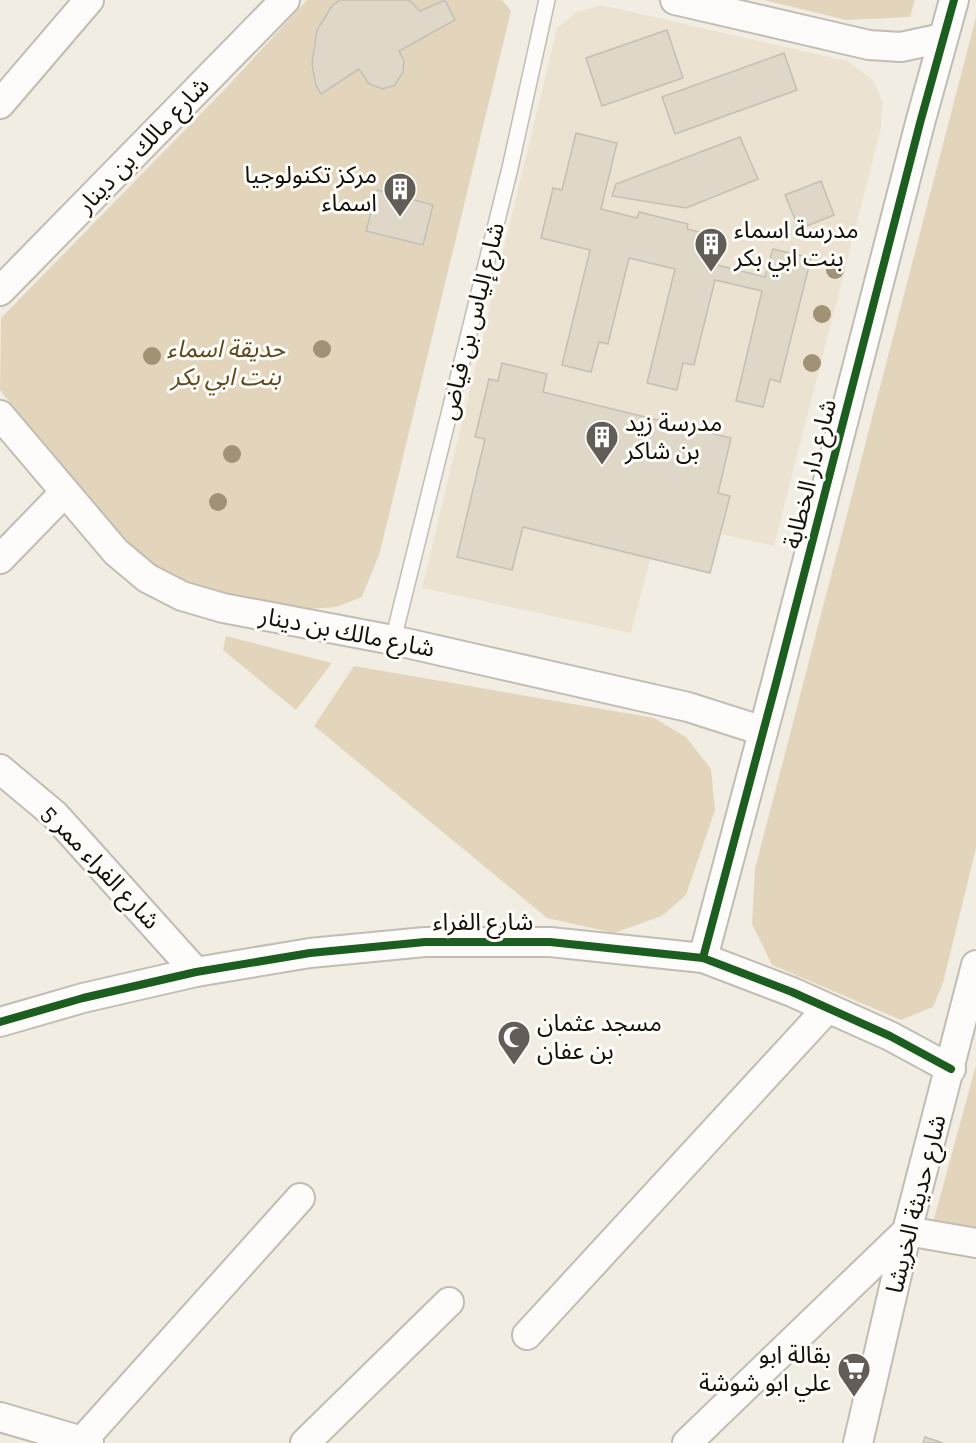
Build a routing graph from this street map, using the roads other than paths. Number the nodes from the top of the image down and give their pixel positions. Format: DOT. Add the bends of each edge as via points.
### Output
graph roads {
  1 [pos="89,0"];
  2 [pos="285,0"];
  3 [pos="547,0"];
  4 [pos="675,0"];
  5 [pos="954,0"];
  6 [pos="943,38"];
  7 [pos="0,104"];
  8 [pos="0,291"];
  9 [pos="0,415"];
  10 [pos="65,492"];
  11 [pos="0,559"];
  12 [pos="393,640"];
  13 [pos="763,731"];
  14 [pos="0,769"];
  15 [pos="703,958"];
  16 [pos="976,965"];
  17 [pos="196,972"];
  18 [pos="827,1009"];
  19 [pos="0,1022"];
  20 [pos="951,1069"];
  21 [pos="300,1198"];
  22 [pos="908,1231"];
  23 [pos="976,1243"];
  24 [pos="449,1302"];
  25 [pos="527,1335"];
  26 [pos="0,1417"];
  27 [pos="86,1442"];
  28 [pos="305,1443"];
  29 [pos="687,1443"];
  30 [pos="858,1443"];
  1 -- 7 [label="street"];
  2 -- 8 [label="street, شارع مالك بن دينار"];
  3 -- 12 [label="lane, شارع إلياس بن فياض" via="510,168"];
  4 -- 6 [label="street" via="869,45 901,47"];
  5 -- 6 [label="street, شارع دار الخطابة"];
  6 -- 13 [label="street, شارع دار الخطابة"];
  9 -- 10 [label="street, شارع مالك بن دينار"];
  10 -- 11 [label="street"];
  10 -- 12 [label="street, شارع مالك بن دينار" via="116,552 147,578 182,596 223,608"];
  12 -- 13 [label="street, شارع مالك بن دينار" via="688,707"];
  13 -- 15 [label="street, شارع دار الخطابة"];
  14 -- 17 [label="street, شارع الفراء ممر 5" via="55,815"];
  15 -- 17 [label="street, شارع الفراء" via="550,942 425,942 310,953"];
  15 -- 18 [label="street, شارع الفراء"];
  16 -- 20 [label="street, شارع حديثة الخريشا"];
  17 -- 19 [label="street, شارع الفراء"];
  18 -- 20 [label="street, شارع الفراء" via="890,1036"];
  18 -- 25 [label="street"];
  20 -- 22 [label="street, شارع حديثة الخريشا"];
  21 -- 27 [label="street"];
  22 -- 23 [label="street"];
  22 -- 29 [label="street"];
  22 -- 30 [label="street, شارع حديثة الخريشا"];
  24 -- 28 [label="street"];
  26 -- 27 [label="street"];
}
